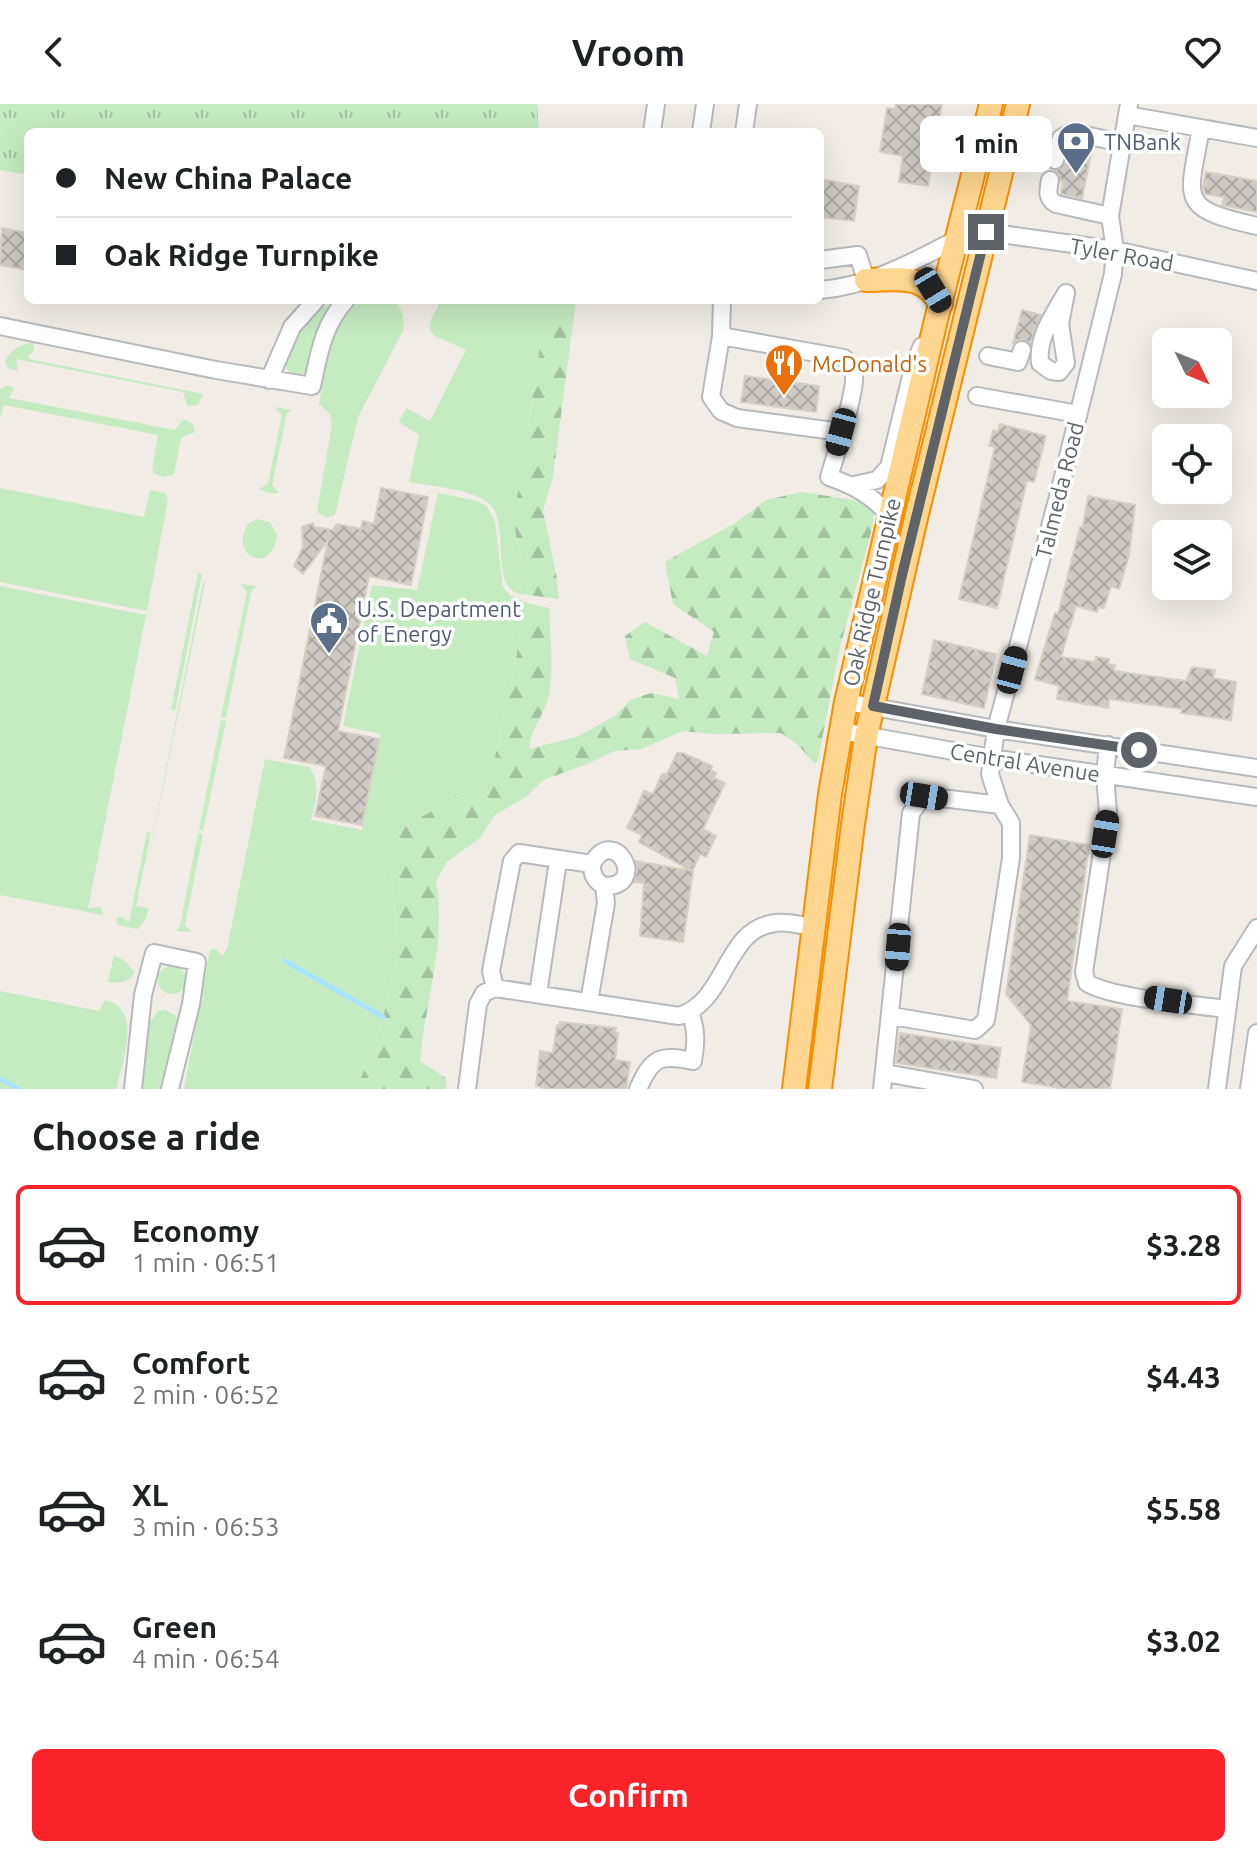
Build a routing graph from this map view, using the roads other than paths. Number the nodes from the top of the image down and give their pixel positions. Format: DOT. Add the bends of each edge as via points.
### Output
graph roads {
  1 [pos="656,104"];
  2 [pos="705,104"];
  3 [pos="748,104"];
  4 [pos="991,104"];
  5 [pos="1018,104"];
  6 [pos="1128,109"];
  7 [pos="653,128"];
  8 [pos="702,128"];
  9 [pos="745,128"];
  10 [pos="1201,128"];
  11 [pos="1257,138"];
  12 [pos="1121,143"];
  13 [pos="1055,160"];
  14 [pos="1050,180"];
  15 [pos="1110,216"];
  16 [pos="1257,226"];
  17 [pos="986,232"];
  18 [pos="959,238"];
  19 [pos="1115,250"];
  20 [pos="824,259"];
  21 [pos="866,280"];
  22 [pos="1257,281"];
  23 [pos="824,290"];
  24 [pos="312,304"];
  25 [pos="342,304"];
  26 [pos="722,304"];
  27 [pos="939,312"];
  28 [pos="0,326"];
  29 [pos="721,336"];
  30 [pos="1022,350"];
  31 [pos="988,356"];
  32 [pos="269,380"];
  33 [pos="977,396"];
  34 [pos="1078,414"];
  35 [pos="841,432"];
  36 [pos="854,485"];
  37 [pos="889,515"];
  38 [pos="846,702"];
  39 [pos="873,706"];
  40 [pos="996,729"];
  41 [pos="841,731"];
  42 [pos="866,736"];
  43 [pos="1108,745"];
  44 [pos="992,758"];
  45 [pos="1257,768"];
  46 [pos="1105,774"];
  47 [pos="1257,797"];
  48 [pos="1000,805"];
  49 [pos="558,861"];
  50 [pos="592,864"];
  51 [pos="604,886"];
  52 [pos="814,927"];
  53 [pos="1257,928"];
  54 [pos="495,988"];
  55 [pos="538,994"];
  56 [pos="589,1002"];
  57 [pos="1226,1009"];
  58 [pos="690,1013"];
  59 [pos="892,1016"];
  60 [pos="1257,1033"];
  61 [pos="884,1081"];
  62 [pos="934,1085"];
  63 [pos="133,1089"];
  64 [pos="170,1089"];
  65 [pos="467,1089"];
  66 [pos="638,1089"];
  67 [pos="794,1089"];
  68 [pos="820,1089"];
  69 [pos="973,1089"];
  70 [pos="1217,1089"];
  71 [pos="1249,1089"];
  1 -- 7 [label="street"];
  2 -- 8 [label="street"];
  3 -- 9 [label="street"];
  4 -- 18 [label="highway, Oak Ridge Turnpike"];
  5 -- 17 [label="highway, Oak Ridge Turnpike"];
  6 -- 10 [label="street"];
  6 -- 12 [label="street, Talmeda Road"];
  10 -- 11 [label="street"];
  10 -- 16 [label="street" via="1190,189 1194,200 1215,217"];
  12 -- 13 [label="street" via="1072,132 1061,138"];
  12 -- 15 [label="street, Talmeda Road"];
  14 -- 15 [label="street" via="1047,192 1056,204"];
  15 -- 19 [label="street, Talmeda Road"];
  17 -- 18 [label="highway"];
  17 -- 19 [label="street, Tyler Road"];
  17 -- 39 [label="highway, Oak Ridge Turnpike"];
  18 -- 21 [label="street" via="903,268"];
  18 -- 27 [label="highway, Oak Ridge Turnpike"];
  19 -- 22 [label="street, Tyler Road"];
  19 -- 34 [label="street, Talmeda Road"];
  20 -- 21 [label="street" via="858,255"];
  21 -- 23 [label="street"];
  21 -- 27 [label="highway" via="916,280 933,290"];
  24 -- 32 [label="street" via="292,327"];
  25 -- 32 [label="street" via="325,331 312,386"];
  26 -- 29 [label="street"];
  27 -- 36 [label="street" via="914,364 889,467 877,480"];
  27 -- 37 [label="highway, Oak Ridge Turnpike"];
  28 -- 32 [label="street"];
  29 -- 35 [label="street" via="711,397 721,411 737,418"];
  29 -- 35 [label="street" via="844,358 854,382"];
  30 -- 31 [label="street" via="1018,362"];
  33 -- 34 [label="street"];
  34 -- 40 [label="street, Talmeda Road"];
  35 -- 36 [label="street" via="829,477"];
  36 -- 37 [label="street"];
  37 -- 38 [label="highway, Oak Ridge Turnpike"];
  38 -- 39 [label="street, Central Avenue"];
  38 -- 41 [label="highway, Oak Ridge Turnpike"];
  39 -- 40 [label="street, Central Avenue"];
  39 -- 42 [label="highway, Oak Ridge Turnpike"];
  40 -- 43 [label="street, Central Avenue"];
  40 -- 44 [label="street, Talmeda Road"];
  41 -- 42 [label="street, Central Avenue"];
  41 -- 52 [label="highway, Oak Ridge Turnpike"];
  42 -- 44 [label="street, Central Avenue"];
  42 -- 68 [label="highway, Oak Ridge Turnpike"];
  43 -- 45 [label="street, Central Avenue"];
  43 -- 46 [label="street"];
  44 -- 46 [label="street, Central Avenue"];
  44 -- 48 [label="street, Talmeda Road" via="990,774"];
  46 -- 47 [label="street, Central Avenue"];
  46 -- 57 [label="street" via="1108,813 1084,972 1087,983"];
  48 -- 59 [label="street" via="924,796 911,813"];
  48 -- 59 [label="street, Talmeda Road" via="1011,823 1011,858 986,1020 975,1030"];
  49 -- 50 [label="street"];
  49 -- 54 [label="street" via="519,853 512,861 491,971"];
  49 -- 55 [label="street"];
  50 -- 51 [label="street" via="596,881"];
  50 -- 51 [label="street" via="604,851 622,856 626,873 613,886"];
  51 -- 56 [label="street" via="606,903"];
  52 -- 58 [label="street" via="776,923 747,935 704,1002"];
  52 -- 67 [label="highway, Oak Ridge Turnpike"];
  53 -- 57 [label="street" via="1233,966"];
  54 -- 55 [label="street"];
  54 -- 65 [label="street" via="478,1004"];
  55 -- 56 [label="street"];
  56 -- 58 [label="street" via="679,1016"];
  57 -- 70 [label="street"];
  58 -- 66 [label="street" via="697,1040 693,1061 657,1059"];
  59 -- 61 [label="street"];
  60 -- 71 [label="street"];
  61 -- 62 [label="street"];
  62 -- 69 [label="street"];
  63 -- 64 [label="street" via="143,995 154,953 197,962"];
}
